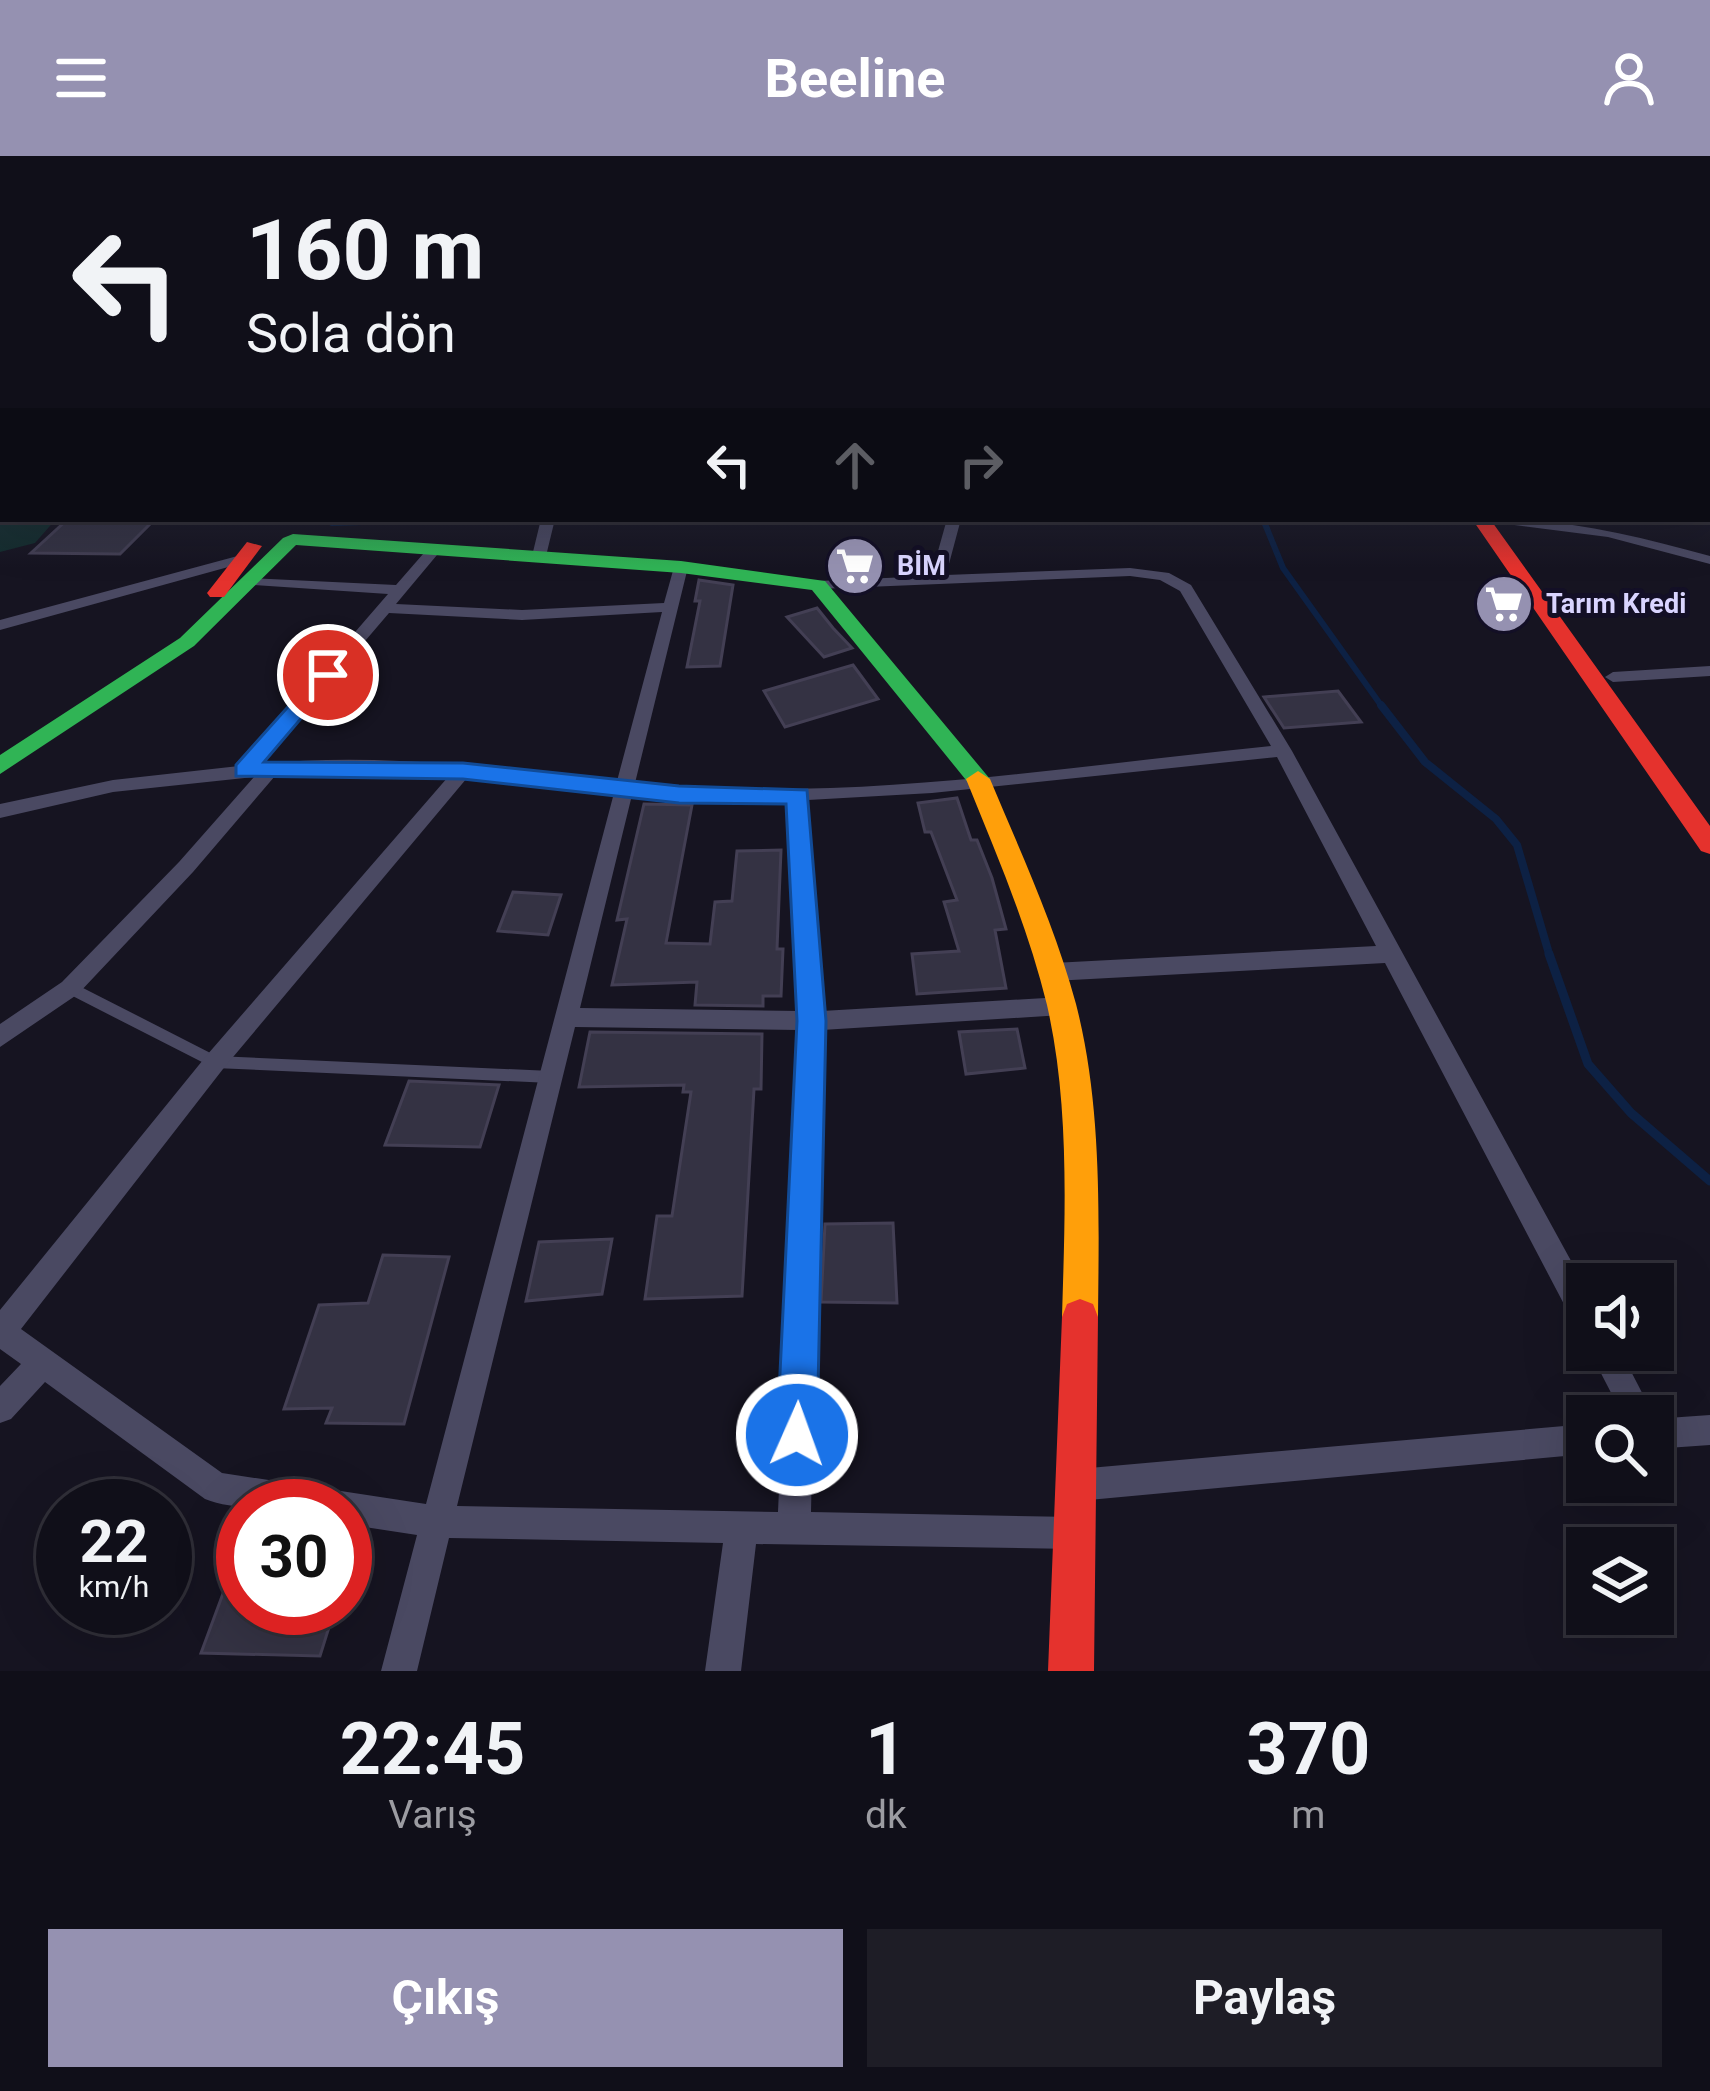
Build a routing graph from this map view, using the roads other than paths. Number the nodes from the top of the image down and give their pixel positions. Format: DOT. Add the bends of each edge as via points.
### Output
graph roads {
  1 [pos="547,522"];
  2 [pos="952,522"];
  3 [pos="1483,522"];
  4 [pos="1501,522"];
  5 [pos="1523,522"];
  6 [pos="295,534"];
  7 [pos="256,547"];
  8 [pos="435,549"];
  9 [pos="539,556"];
  10 [pos="1710,560"];
  11 [pos="681,567"];
  12 [pos="937,581"];
  13 [pos="818,585"];
  14 [pos="401,590"];
  15 [pos="671,607"];
  16 [pos="386,608"];
  17 [pos="0,625"];
  18 [pos="1710,671"];
  19 [pos="1613,676"];
  20 [pos="1283,751"];
  21 [pos="0,766"];
  22 [pos="271,769"];
  23 [pos="244,770"];
  24 [pos="463,771"];
  25 [pos="978,779"];
  26 [pos="625,787"];
  27 [pos="798,796"];
  28 [pos="1710,810"];
  29 [pos="0,811"];
  30 [pos="1710,845"];
  31 [pos="1392,954"];
  32 [pos="1053,972"];
  33 [pos="70,988"];
  34 [pos="1062,1006"];
  35 [pos="566,1017"];
  36 [pos="812,1021"];
  37 [pos="0,1037"];
  38 [pos="215,1062"];
  39 [pos="551,1077"];
  40 [pos="1566,1280"];
  41 [pos="0,1331"];
  42 [pos="43,1362"];
  43 [pos="0,1408"];
  44 [pos="1710,1430"];
  45 [pos="1674,1433"];
  46 [pos="1566,1441"];
  47 [pos="1078,1485"];
  48 [pos="216,1488"];
  49 [pos="372,1512"];
  50 [pos="437,1522"];
  51 [pos="742,1526"];
  52 [pos="794,1526"];
  53 [pos="1074,1533"];
  54 [pos="400,1671"];
  55 [pos="723,1671"];
  56 [pos="1071,1671"];
  1 -- 9 [label="street"];
  2 -- 12 [label="street"];
  3 -- 30 [label="street"];
  4 -- 19 [label="street"];
  5 -- 10 [label="street" via="1610,533"];
  6 -- 7 [label="street" via="269,549"];
  6 -- 8 [label="street"];
  7 -- 14 [label="street"];
  7 -- 17 [label="street"];
  7 -- 21 [label="street" via="120,683"];
  8 -- 9 [label="street"];
  8 -- 14 [label="street"];
  9 -- 11 [label="street"];
  11 -- 13 [label="street"];
  11 -- 15 [label="street"];
  12 -- 13 [label="street"];
  12 -- 20 [label="street" via="1164,576 1186,588"];
  13 -- 25 [label="street"];
  14 -- 16 [label="street"];
  15 -- 16 [label="street" via="522,615"];
  15 -- 26 [label="street"];
  16 -- 23 [label="street"];
  18 -- 19 [label="street"];
  19 -- 28 [label="street"];
  20 -- 25 [label="street"];
  20 -- 31 [label="street"];
  22 -- 23 [label="street"];
  22 -- 24 [label="street"];
  22 -- 33 [label="street"];
  23 -- 29 [label="street" via="142,778"];
  24 -- 26 [label="street"];
  24 -- 38 [label="street"];
  25 -- 27 [label="street"];
  25 -- 32 [label="street"];
  26 -- 27 [label="street"];
  26 -- 35 [label="street"];
  27 -- 36 [label="street"];
  31 -- 32 [label="street"];
  31 -- 40 [label="street"];
  32 -- 34 [label="street"];
  33 -- 37 [label="street"];
  33 -- 38 [label="lane"];
  34 -- 36 [label="street"];
  34 -- 47 [label="street" via="1078,1137"];
  35 -- 36 [label="street"];
  35 -- 39 [label="street"];
  36 -- 52 [label="street"];
  38 -- 39 [label="lane"];
  38 -- 41 [label="street"];
  39 -- 50 [label="street"];
  41 -- 42 [label="street"];
  42 -- 43 [label="street"];
  42 -- 48 [label="street"];
  44 -- 45 [label="street"];
  46 -- 47 [label="street"];
  47 -- 53 [label="street"];
  49 -- 50 [label="street"];
  50 -- 51 [label="street"];
  50 -- 54 [label="street"];
  51 -- 52 [label="street"];
  51 -- 55 [label="street"];
  52 -- 53 [label="street"];
  53 -- 56 [label="street"];
}
